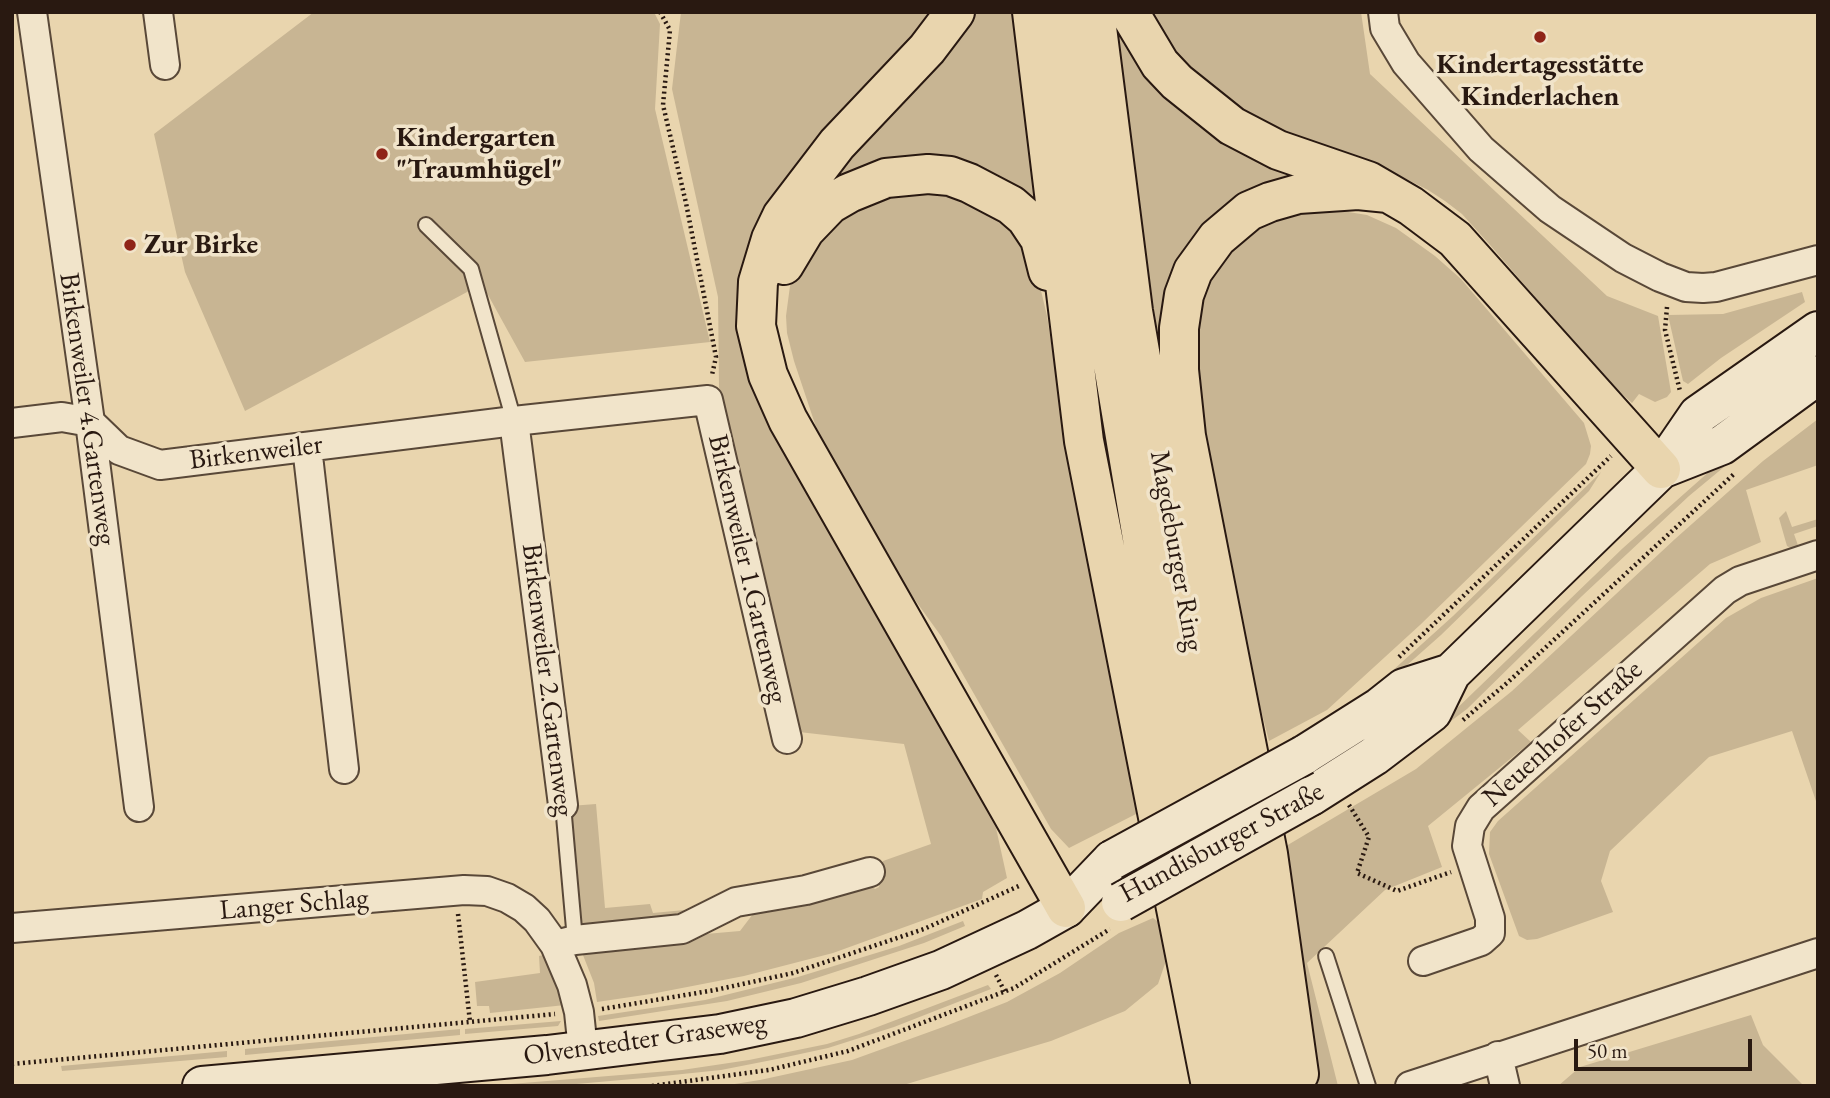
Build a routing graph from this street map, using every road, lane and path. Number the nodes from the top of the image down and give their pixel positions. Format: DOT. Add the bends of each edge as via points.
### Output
graph roads {
  1 [pos="32,12"];
  2 [pos="158,12"];
  3 [pos="660,12"];
  4 [pos="955,12"];
  5 [pos="1032,12"];
  6 [pos="1066,12"];
  7 [pos="1095,12"];
  8 [pos="1129,12"];
  9 [pos="1383,12"];
  10 [pos="165,65"];
  11 [pos="1388,193"];
  12 [pos="426,225"];
  13 [pos="1818,260"];
  14 [pos="1672,282"];
  15 [pos="1818,331"];
  16 [pos="1070,334"];
  17 [pos="1818,375"];
  18 [pos="1682,397"];
  19 [pos="708,400"];
  20 [pos="514,421"];
  21 [pos="90,422"];
  22 [pos="12,423"];
  23 [pos="801,441"];
  24 [pos="307,447"];
  25 [pos="1609,458"];
  26 [pos="1661,470"];
  27 [pos="1738,471"];
  28 [pos="1818,555"];
  29 [pos="1398,657"];
  30 [pos="1451,673"];
  31 [pos="1453,728"];
  32 [pos="787,739"];
  33 [pos="344,769"];
  34 [pos="1328,796"];
  35 [pos="563,806"];
  36 [pos="139,807"];
  37 [pos="1472,865"];
  38 [pos="870,872"];
  39 [pos="1012,891"];
  40 [pos="457,906"];
  41 [pos="1066,908"];
  42 [pos="1117,914"];
  43 [pos="12,928"];
  44 [pos="565,942"];
  45 [pos="1818,953"];
  46 [pos="1326,956"];
  47 [pos="1423,961"];
  48 [pos="596,1010"];
  49 [pos="564,1013"];
  50 [pos="470,1022"];
  51 [pos="583,1050"];
  52 [pos="1498,1056"];
  53 [pos="12,1063"];
  54 [pos="339,1080"];
  55 [pos="202,1086"];
  56 [pos="652,1086"];
  57 [pos="1211,1086"];
  58 [pos="1248,1086"];
  59 [pos="1278,1086"];
  60 [pos="1300,1086"];
  61 [pos="1368,1086"];
  62 [pos="1410,1086"];
  63 [pos="1505,1086"];
  1 -- 21 [label="street, Birkenweiler 4.Gartenweg"];
  2 -- 10 [label="street"];
  3 -- 19 [label="path" via="670,30 663,105 716,357"];
  4 -- 23 [label="highway" via="807,182 782,216 762,262 755,304 760,349 778,400"];
  5 -- 16 [label="highway"];
  6 -- 58 [label="highway, Magdeburger Ring" via="1104,311 1143,544"];
  7 -- 59 [label="highway, Magdeburger Ring" via="1140,351"];
  8 -- 11 [label="highway" via="1160,64 1223,120 1278,150 1358,177"];
  9 -- 14 [label="street" via="1385,28 1406,63 1503,170 1601,246"];
  11 -- 26 [label="highway" via="1455,239"];
  11 -- 60 [label="highway" via="1298,194 1249,211 1217,238 1193,271 1179,328 1186,436 1268,854"];
  12 -- 20 [label="lane" via="471,269"];
  13 -- 14 [label="street" via="1709,288"];
  14 -- 18 [label="path" via="1664,325"];
  15 -- 26 [label="main road, Hundisburger Straße" via="1698,415"];
  16 -- 23 [label="highway" via="1055,306 1040,239 1012,205 950,176 917,174 868,184 817,216 793,248 777,286 774,334"];
  16 -- 57 [label="highway" via="1104,550"];
  17 -- 26 [label="main road, Hundisburger Straße" via="1722,445"];
  19 -- 20 [label="street, Birkenweiler"];
  19 -- 32 [label="street, Birkenweiler 1.Gartenweg"];
  20 -- 24 [label="street, Birkenweiler"];
  20 -- 35 [label="street, Birkenweiler 2.Gartenweg"];
  21 -- 22 [label="street" via="62,417"];
  21 -- 24 [label="street, Birkenweiler" via="119,450 160,465"];
  21 -- 36 [label="street, Birkenweiler 4.Gartenweg"];
  23 -- 41 [label="highway"];
  24 -- 33 [label="street"];
  25 -- 29 [label="path"];
  26 -- 30 [label="main road, Hundisburger Straße"];
  27 -- 31 [label="path"];
  28 -- 37 [label="street, Neuenhofer Straße" via="1740,581 1702,608 1481,808 1468,833"];
  30 -- 34 [label="main road, Hundisburger Straße" via="1433,712"];
  30 -- 41 [label="main road, Hundisburger Straße, bridge" via="1404,688 1304,755 1112,860"];
  34 -- 37 [label="path" via="1369,838 1357,873 1397,891"];
  34 -- 42 [label="main road, Hundisburger Straße, bridge"];
  35 -- 44 [label="lane, Birkenweiler 2.Gartenweg"];
  37 -- 47 [label="street, Neuenhofer Straße" via="1490,918 1490,933 1481,941"];
  38 -- 44 [label="street" via="806,890 736,902 682,929"];
  39 -- 48 [label="path, Olvenstedter Graseweg" via="924,929 793,973"];
  40 -- 50 [label="path"];
  41 -- 42 [label="main road, Hundisburger Straße"];
  41 -- 51 [label="main road, Olvenstedter Graseweg" via="952,965 837,1006 720,1034"];
  42 -- 56 [label="path, Olvenstedter Graseweg" via="1014,988 848,1051 758,1072"];
  43 -- 44 [label="street, Langer Schlag" via="478,890 518,904"];
  44 -- 51 [label="street, Langer Schlag"];
  45 -- 52 [label="street"];
  46 -- 61 [label="lane"];
  49 -- 50 [label="path, Olvenstedter Graseweg"];
  50 -- 53 [label="path, Olvenstedter Graseweg"];
  51 -- 54 [label="main road, Olvenstedter Graseweg"];
  52 -- 62 [label="street"];
  52 -- 63 [label="street"];
  54 -- 55 [label="main road, Olvenstedter Graseweg"];
}
